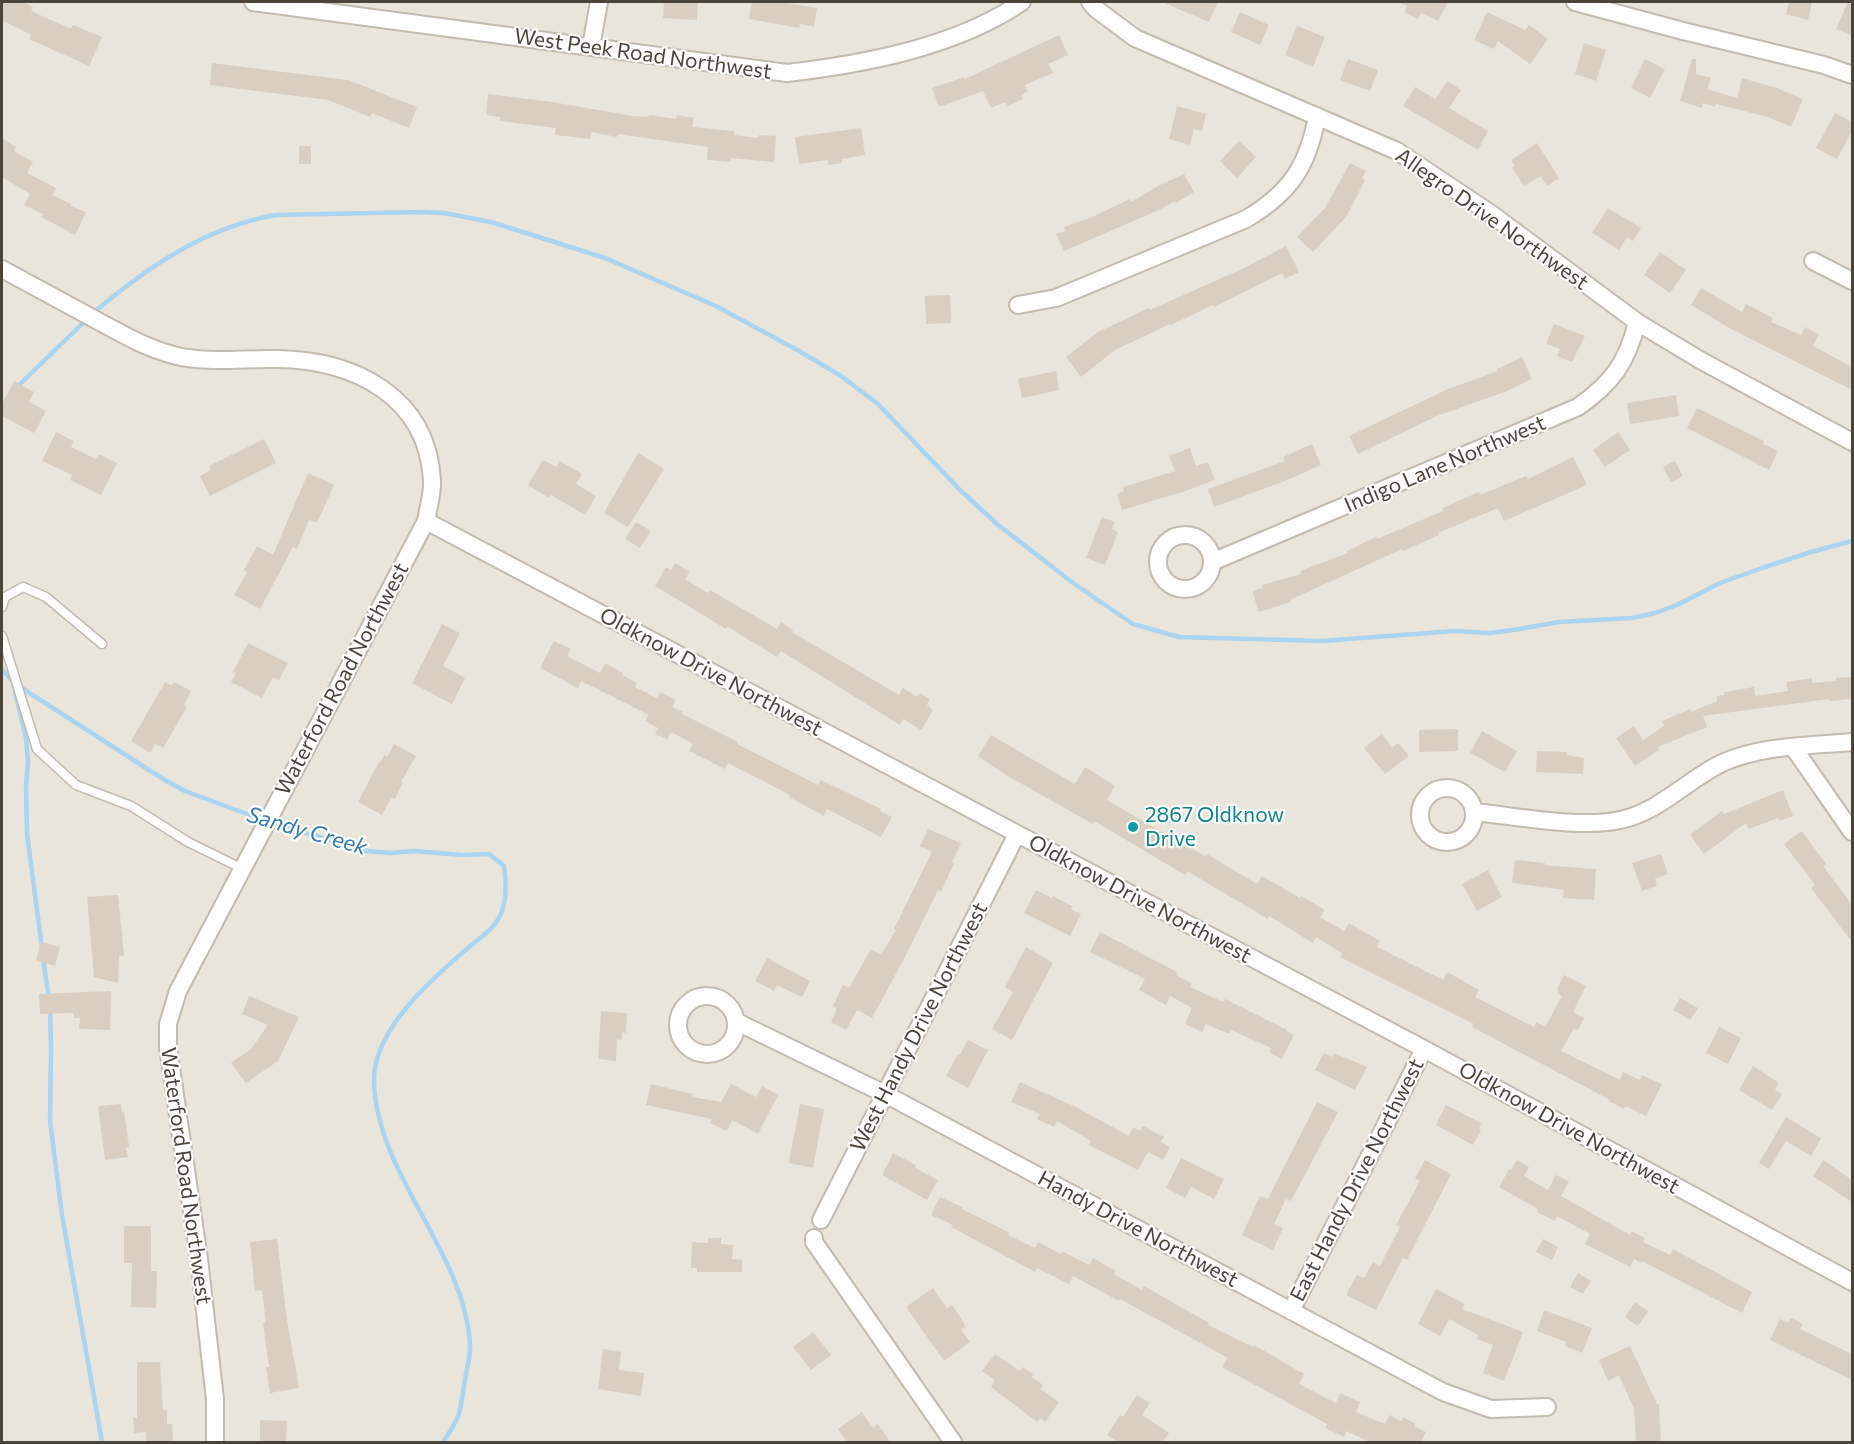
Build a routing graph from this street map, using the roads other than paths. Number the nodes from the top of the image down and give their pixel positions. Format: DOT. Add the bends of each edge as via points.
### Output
graph roads {
  1 [pos="253,2"];
  2 [pos="599,2"];
  3 [pos="1022,2"];
  4 [pos="1090,2"];
  5 [pos="1575,2"];
  6 [pos="322,6"];
  7 [pos="591,47"];
  8 [pos="1852,75"];
  9 [pos="1317,116"];
  10 [pos="1813,261"];
  11 [pos="2,269"];
  12 [pos="1852,281"];
  13 [pos="1018,305"];
  14 [pos="1637,322"];
  15 [pos="1852,442"];
  16 [pos="426,521"];
  17 [pos="1212,562"];
  18 [pos="2,607"];
  19 [pos="2,636"];
  20 [pos="102,644"];
  21 [pos="1852,742"];
  22 [pos="1793,747"];
  23 [pos="1474,812"];
  24 [pos="1852,832"];
  25 [pos="1017,834"];
  26 [pos="243,869"];
  27 [pos="736,1022"];
  28 [pos="1424,1049"];
  29 [pos="885,1094"];
  30 [pos="821,1220"];
  31 [pos="814,1238"];
  32 [pos="1852,1282"];
  33 [pos="1291,1311"];
  34 [pos="1547,1407"];
  35 [pos="215,1443"];
  36 [pos="952,1443"];
  1 -- 6 [label="street, West Peek Road Northwest"];
  2 -- 7 [label="street"];
  3 -- 7 [label="street, West Peek Road Northwest" via="974,28 906,52 798,72"];
  4 -- 9 [label="street, Allegro Drive Northwest" via="1135,38"];
  5 -- 8 [label="street"];
  6 -- 7 [label="street, West Peek Road Northwest"];
  9 -- 13 [label="street" via="1313,141 1303,165 1289,186 1267,206 1246,219 1056,298"];
  9 -- 14 [label="street, Allegro Drive Northwest" via="1397,151 1427,170"];
  10 -- 12 [label="street"];
  11 -- 16 [label="street, Waterford Road Northwest" via="147,347 175,356 322,364 373,381 405,408 425,443 432,482"];
  14 -- 15 [label="street, Allegro Drive Northwest"];
  14 -- 17 [label="street, Indigo Lane Northwest" via="1618,371 1600,392 1578,407"];
  16 -- 25 [label="street, Oldknow Drive Northwest"];
  16 -- 26 [label="street, Waterford Road Northwest"];
  18 -- 20 [label="lane" via="4,597 23,587 46,597"];
  19 -- 26 [label="lane" via="37,749 76,785 131,806 188,842"];
  21 -- 22 [label="street"];
  22 -- 23 [label="street" via="1724,762 1653,808 1620,820 1584,823"];
  22 -- 24 [label="street"];
  25 -- 28 [label="street, Oldknow Drive Northwest"];
  25 -- 29 [label="street, West Handy Drive Northwest"];
  26 -- 35 [label="street, Waterford Road Northwest" via="178,991 168,1024 215,1399"];
  27 -- 29 [label="street, Handy Drive Northwest"];
  28 -- 32 [label="street, Oldknow Drive Northwest"];
  28 -- 33 [label="street, East Handy Drive Northwest"];
  29 -- 30 [label="street, West Handy Drive Northwest"];
  29 -- 33 [label="street, Handy Drive Northwest"];
  31 -- 36 [label="street"];
  33 -- 34 [label="street, Handy Drive Northwest" via="1443,1392 1491,1409"];
}
